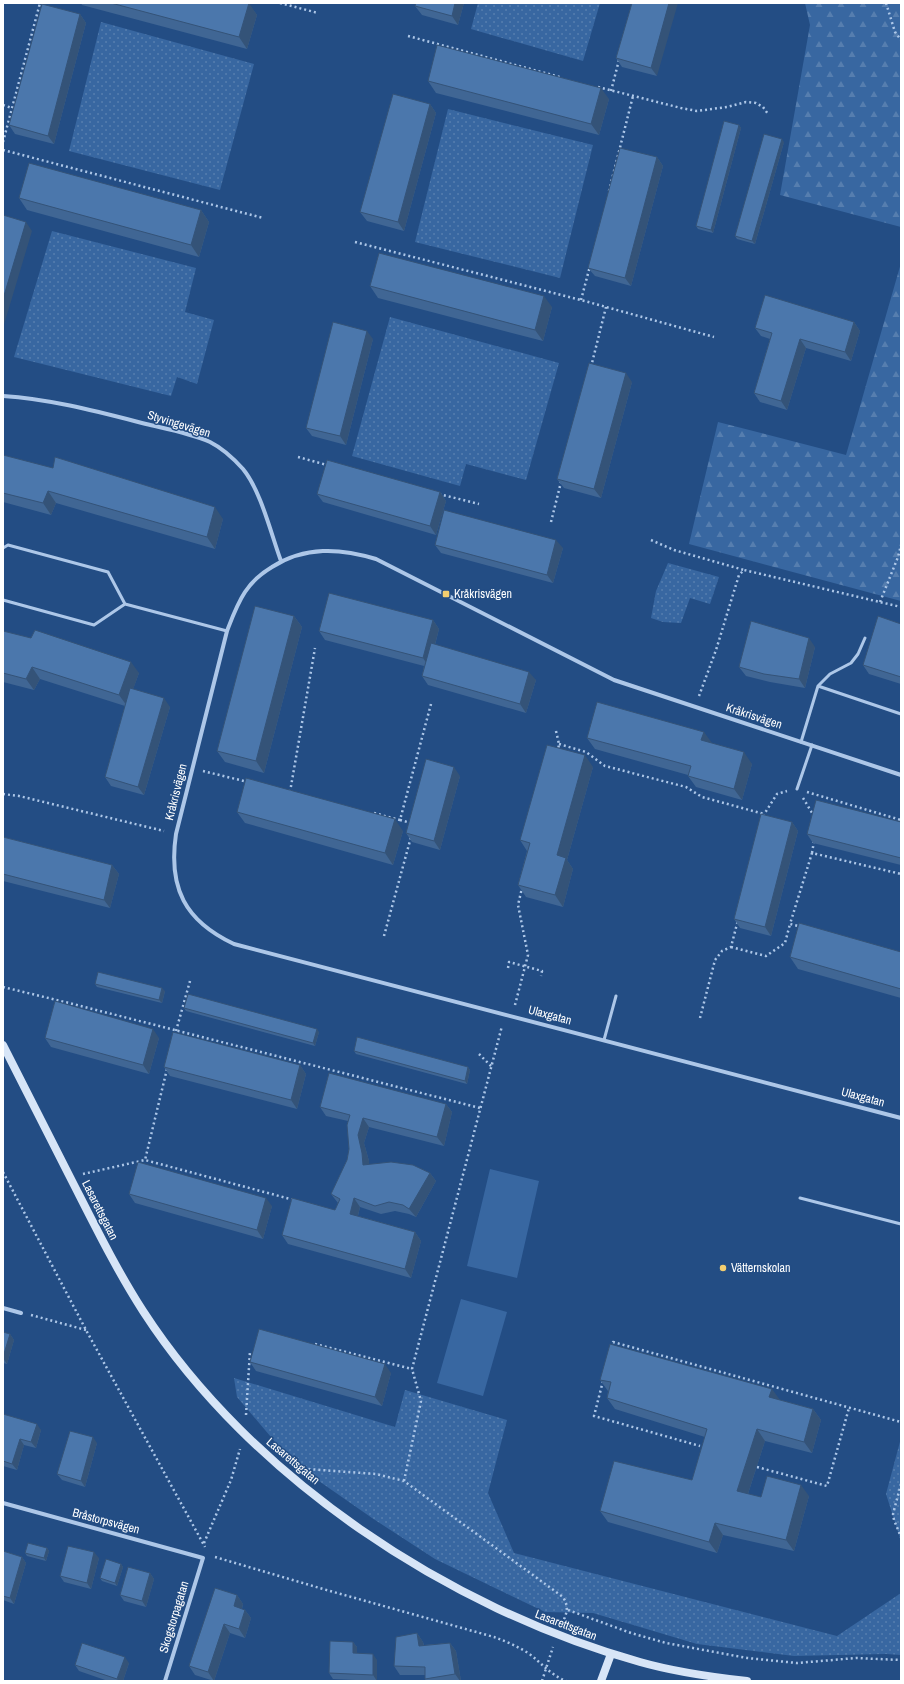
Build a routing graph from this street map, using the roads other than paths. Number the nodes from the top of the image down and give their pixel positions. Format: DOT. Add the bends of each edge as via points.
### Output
graph roads {
  1 [pos="3,396"];
  2 [pos="3,548"];
  3 [pos="281,561"];
  4 [pos="3,600"];
  5 [pos="125,604"];
  6 [pos="227,631"];
  7 [pos="865,638"];
  8 [pos="818,686"];
  9 [pos="901,714"];
  10 [pos="801,742"];
  11 [pos="812,745"];
  12 [pos="901,775"];
  13 [pos="797,789"];
  14 [pos="198,921"];
  15 [pos="616,996"];
  16 [pos="604,1040"];
  17 [pos="3,1046"];
  18 [pos="901,1118"];
  19 [pos="800,1198"];
  20 [pos="901,1224"];
  21 [pos="3,1308"];
  22 [pos="21,1313"];
  23 [pos="3,1503"];
  24 [pos="203,1558"];
  25 [pos="610,1654"];
  26 [pos="165,1681"];
  27 [pos="601,1681"];
  28 [pos="747,1681"];
  1 -- 3 [label="street, Styvingevägen" via="111,415 211,443 232,458 252,483"];
  2 -- 5 [label="lane" via="8,545 108,572"];
  3 -- 6 [label="street, Kråkrisvägen" via="256,578 245,591"];
  3 -- 10 [label="street, Kråkrisvägen" via="300,554 324,550 360,554 376,559 614,680"];
  4 -- 5 [label="lane" via="94,625"];
  5 -- 6 [label="lane"];
  6 -- 14 [label="street, Kråkrisvägen" via="173,854 176,880 185,902"];
  7 -- 8 [label="lane" via="851,663 830,674"];
  8 -- 9 [label="lane"];
  8 -- 10 [label="lane"];
  10 -- 11 [label="street, Kråkrisvägen"];
  11 -- 12 [label="street, Kråkrisvägen"];
  11 -- 13 [label="lane"];
  14 -- 16 [label="street, Ulaxgatan" via="216,935 234,944"];
  15 -- 16 [label="lane"];
  16 -- 18 [label="street, Ulaxgatan"];
  17 -- 25 [label="street, Lasarettsgatan" via="115,1264 143,1311 196,1382 245,1435 298,1482 349,1521 410,1561 509,1615"];
  19 -- 20 [label="lane"];
  21 -- 22 [label="street"];
  23 -- 24 [label="street, Bråstorpsvägen"];
  24 -- 26 [label="street, Skogstorpagatan"];
  25 -- 27 [label="street"];
  25 -- 28 [label="street, Lasarettsgatan" via="673,1671"];
}
